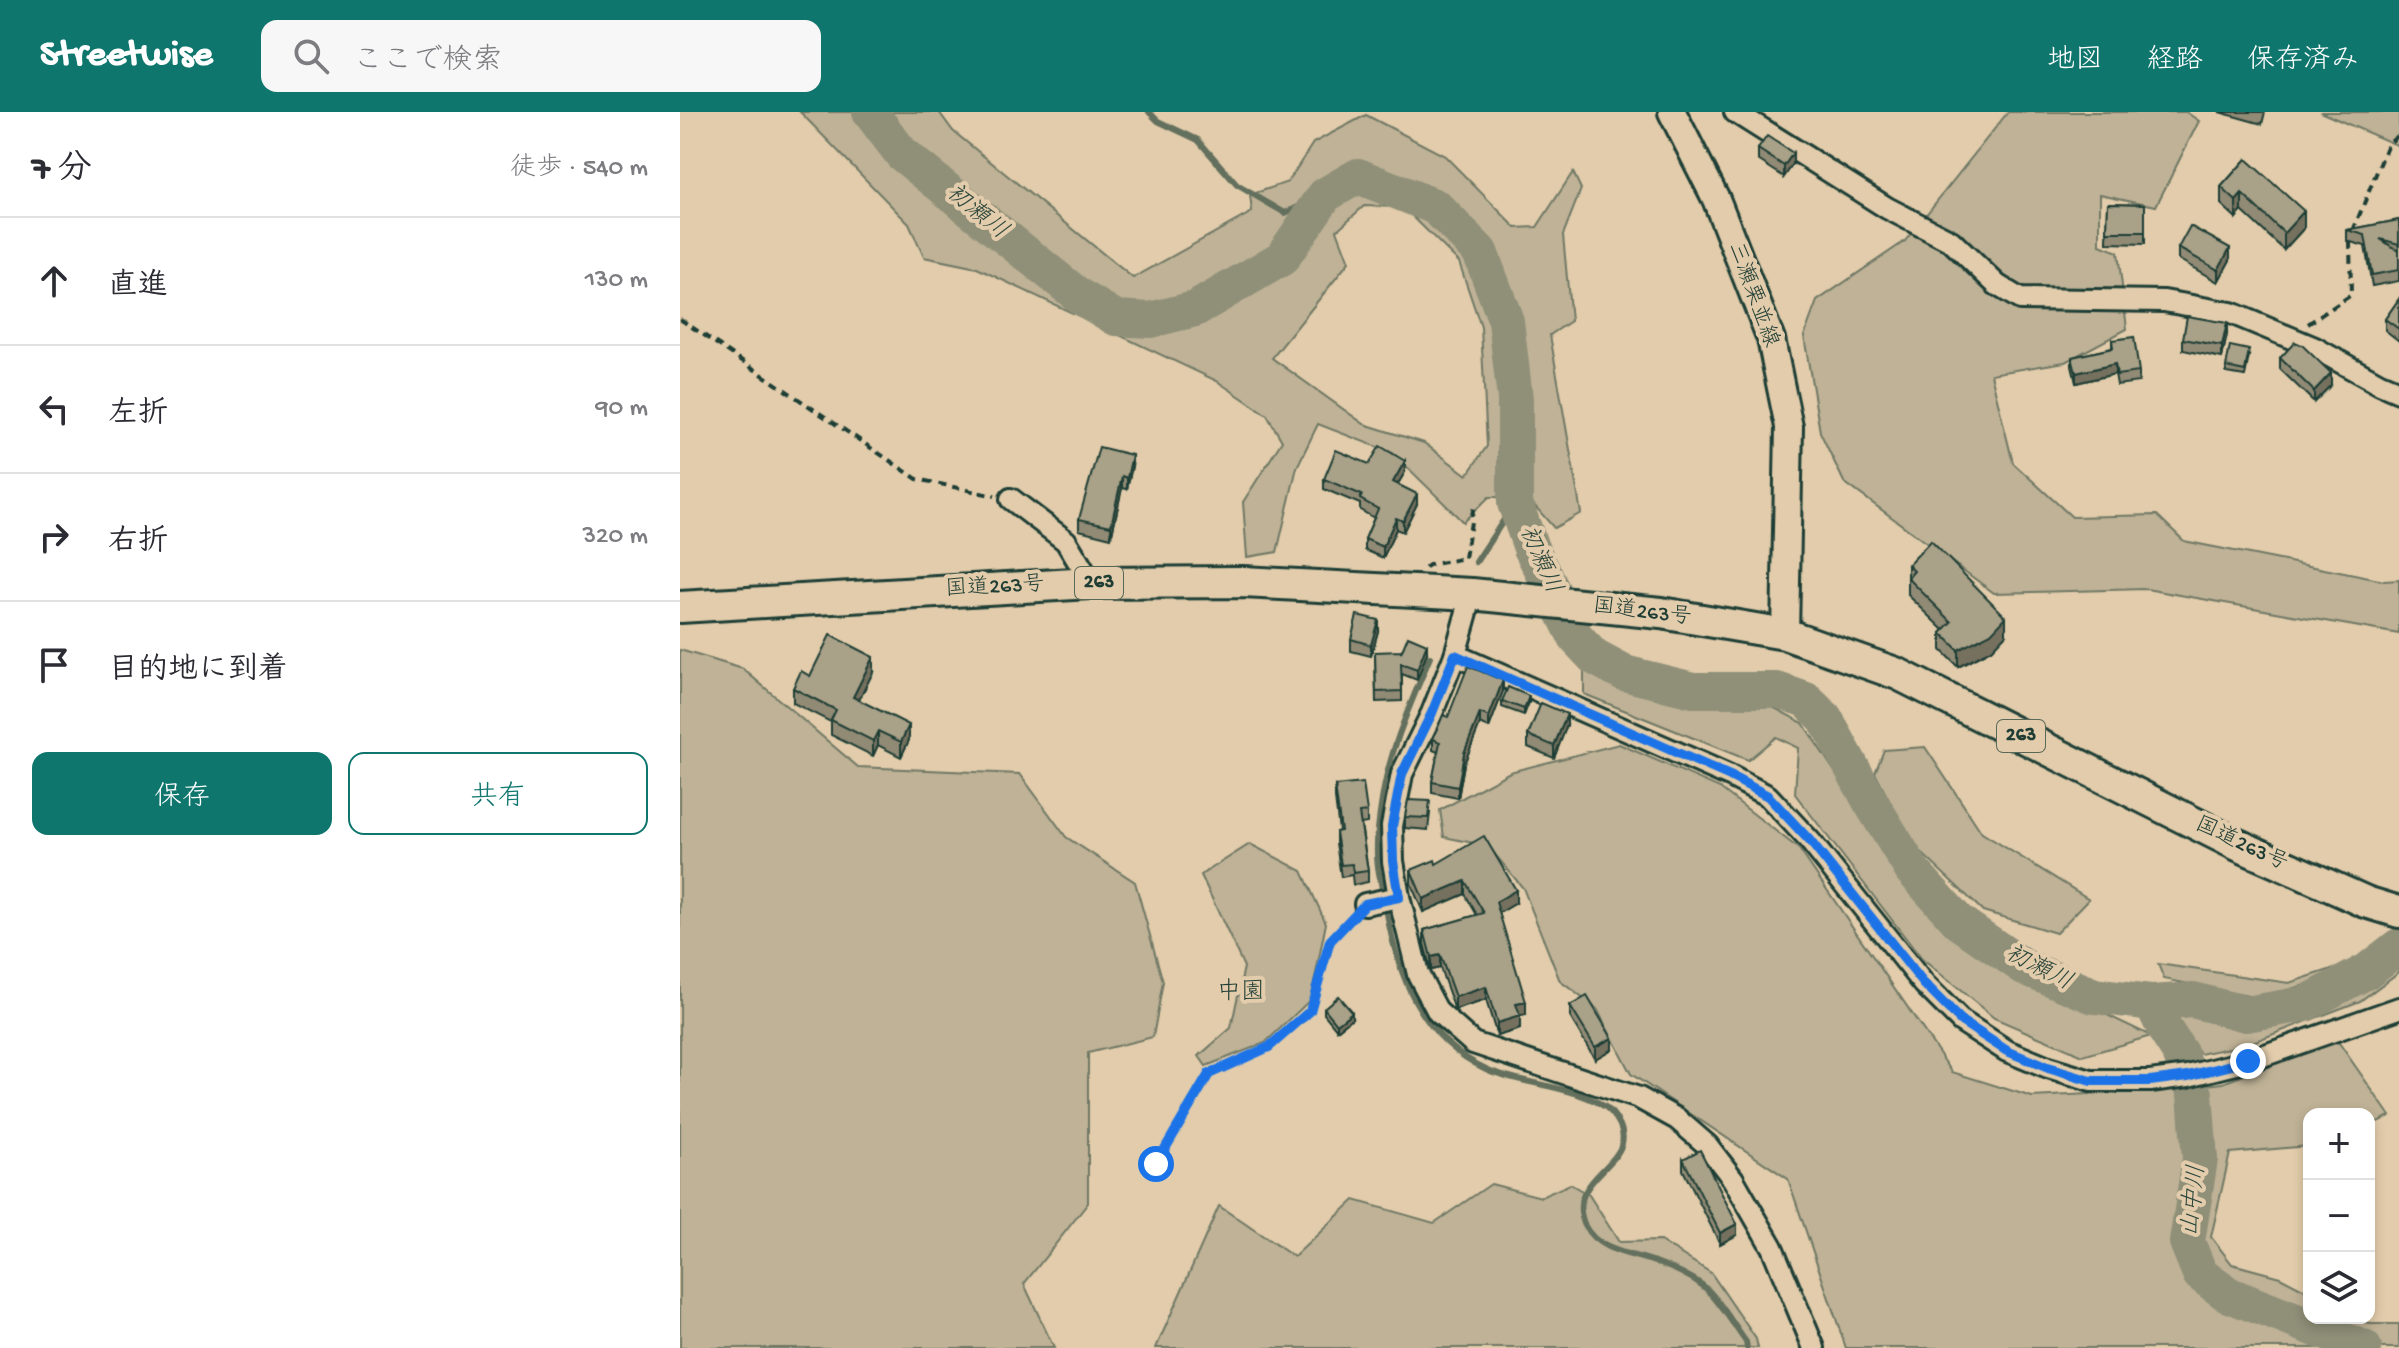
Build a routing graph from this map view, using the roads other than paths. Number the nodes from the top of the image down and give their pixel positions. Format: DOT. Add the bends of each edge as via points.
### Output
graph roads {
  1 [pos="1672,112"];
  2 [pos="1735,112"];
  3 [pos="2399,392"];
  4 [pos="1011,499"];
  5 [pos="1091,583"];
  6 [pos="1472,594"];
  7 [pos="680,607"];
  8 [pos="1785,634"];
  9 [pos="1455,655"];
  10 [pos="1399,897"];
  11 [pos="1365,904"];
  12 [pos="2399,912"];
  13 [pos="2399,1008"];
  14 [pos="1814,1348"];
  1 -- 8 [label="main road, 三瀬栗並線" via="1716,199 1771,339 1789,427"];
  2 -- 3 [label="street" via="1887,208 1951,241 1997,285 2020,299 2164,301 2231,313"];
  4 -- 5 [label="street" via="1066,541"];
  5 -- 6 [label="highway, 国道263号 / 263" via="1243,582"];
  5 -- 7 [label="highway, 国道263号 / 263"];
  6 -- 8 [label="highway, 国道263号 / 263" via="1661,613"];
  6 -- 9 [label="street"];
  8 -- 12 [label="highway, 国道263号 / 263" via="1898,674 2238,845"];
  9 -- 10 [label="street" via="1402,774 1392,826"];
  9 -- 13 [label="street" via="1768,796 1961,1021 2007,1051 2048,1068 2091,1081 2150,1081 2263,1056"];
  10 -- 11 [label="street"];
  10 -- 14 [label="street" via="1418,974 1438,1012 1473,1043 1639,1098 1677,1119 1707,1145 1772,1247"];
}
